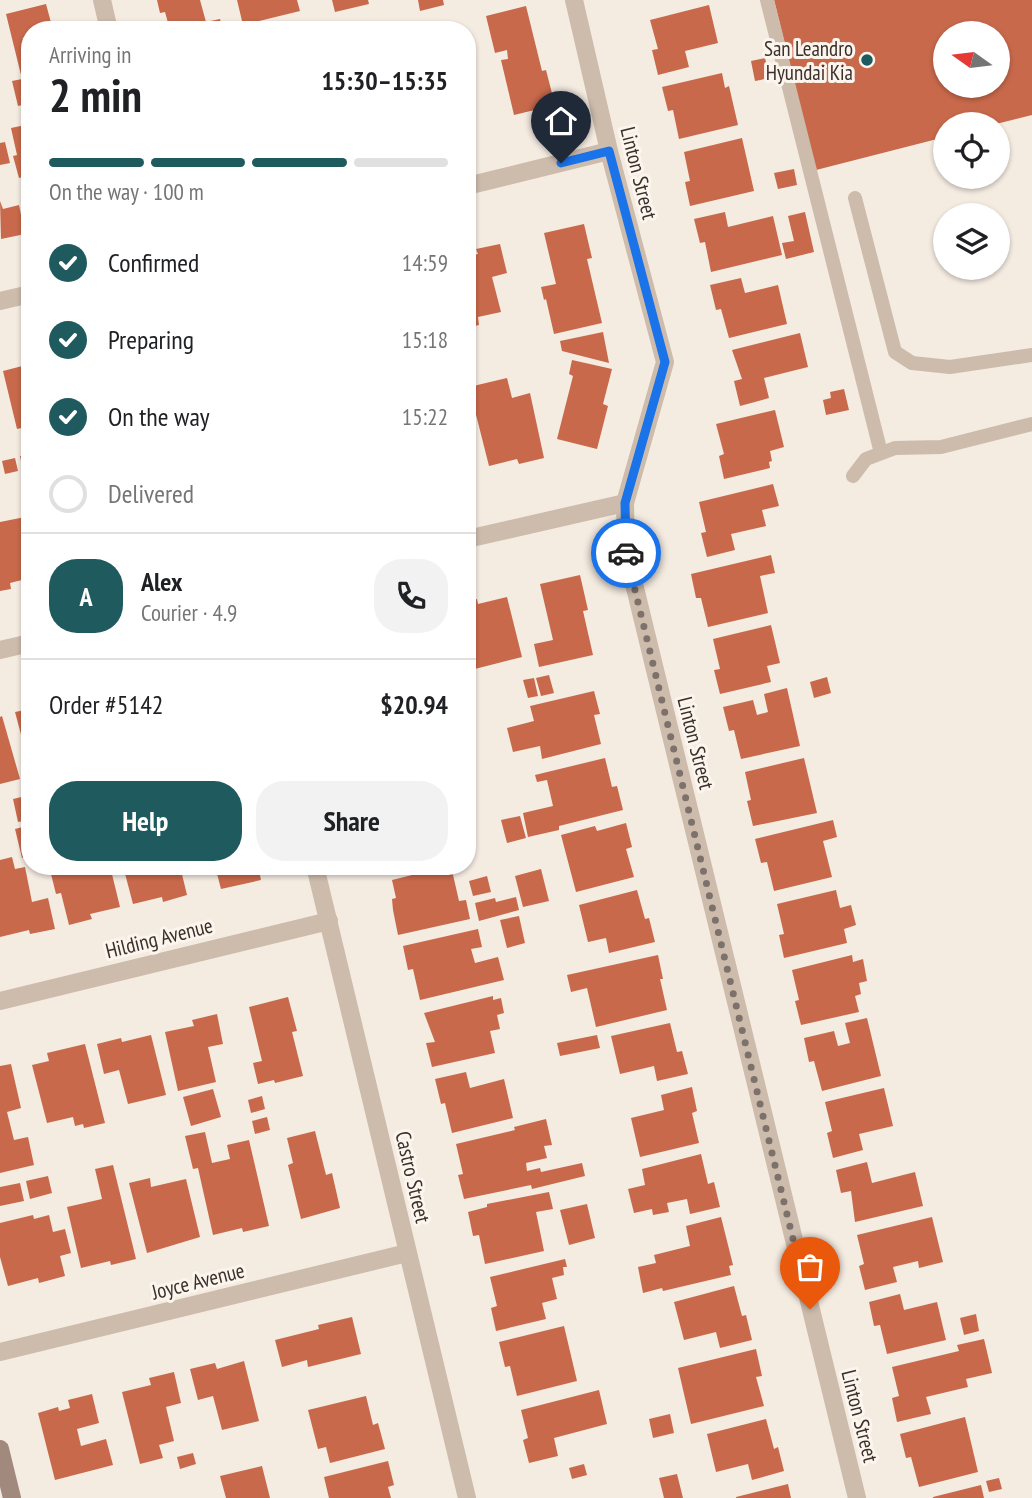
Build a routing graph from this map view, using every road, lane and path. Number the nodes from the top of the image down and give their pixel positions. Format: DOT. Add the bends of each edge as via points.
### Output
graph roads {
  1 [pos="102,0"];
  2 [pos="574,0"];
  3 [pos="767,0"];
  4 [pos="107,21"];
  5 [pos="609,151"];
  6 [pos="476,184"];
  7 [pos="855,198"];
  8 [pos="21,296"];
  9 [pos="0,301"];
  10 [pos="1032,355"];
  11 [pos="1032,424"];
  12 [pos="881,453"];
  13 [pos="853,476"];
  14 [pos="625,503"];
  15 [pos="476,538"];
  16 [pos="21,645"];
  17 [pos="0,650"];
  18 [pos="317,875"];
  19 [pos="329,921"];
  20 [pos="0,1001"];
  21 [pos="407,1253"];
  22 [pos="0,1352"];
  23 [pos="0,1449"];
  24 [pos="12,1498"];
  25 [pos="467,1498"];
  26 [pos="857,1498"];
  1 -- 4 [label="street"];
  2 -- 5 [label="street, Linton Street"];
  3 -- 12 [label="lane"];
  5 -- 6 [label="street"];
  5 -- 14 [label="street, Linton Street" via="665,362"];
  7 -- 10 [label="lane" via="895,352 912,363 950,367"];
  8 -- 9 [label="street"];
  11 -- 12 [label="lane" via="941,447 895,448"];
  12 -- 13 [label="lane" via="866,459"];
  14 -- 15 [label="street"];
  14 -- 26 [label="street, Linton Street" via="629,565"];
  16 -- 17 [label="street"];
  18 -- 19 [label="street, Castro Street"];
  19 -- 20 [label="street, Hilding Avenue"];
  19 -- 21 [label="street, Castro Street"];
  21 -- 22 [label="street, Joyce Avenue"];
  21 -- 25 [label="street, Castro Street"];
  23 -- 24 [label="street"];
}
